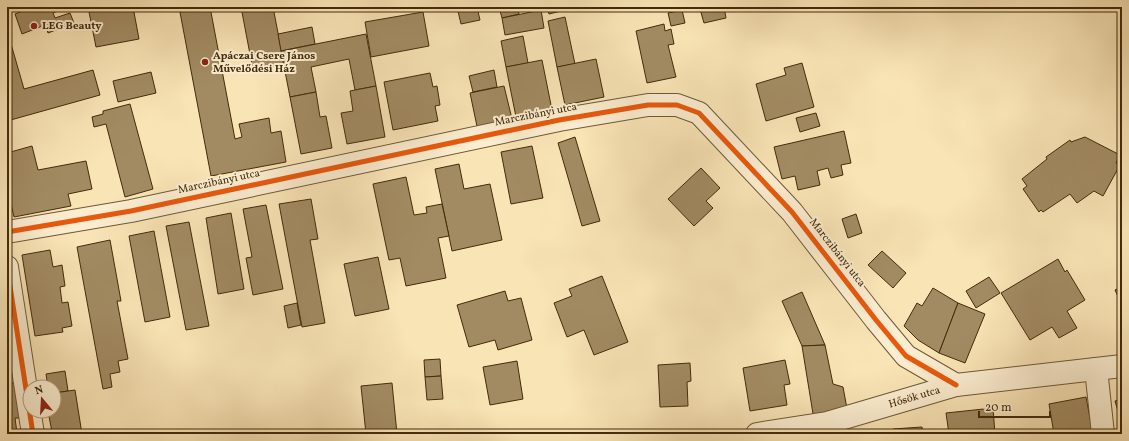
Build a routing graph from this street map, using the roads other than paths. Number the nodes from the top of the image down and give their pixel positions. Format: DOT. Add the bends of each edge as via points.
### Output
graph roads {
  1 [pos="7,232"];
  2 [pos="7,266"];
  3 [pos="1122,366"];
  4 [pos="1096,369"];
  5 [pos="956,385"];
  6 [pos="33,434"];
  7 [pos="757,434"];
  8 [pos="1103,434"];
  1 -- 5 [label="street, Marczibányi utca" via="131,210 559,120 648,105 677,104 699,113 792,212 906,356"];
  2 -- 6 [label="street"];
  3 -- 4 [label="street, Hősök utca"];
  4 -- 5 [label="street, Hősök utca"];
  4 -- 8 [label="street"];
  5 -- 7 [label="street, Hősök utca" via="827,423"];
}
